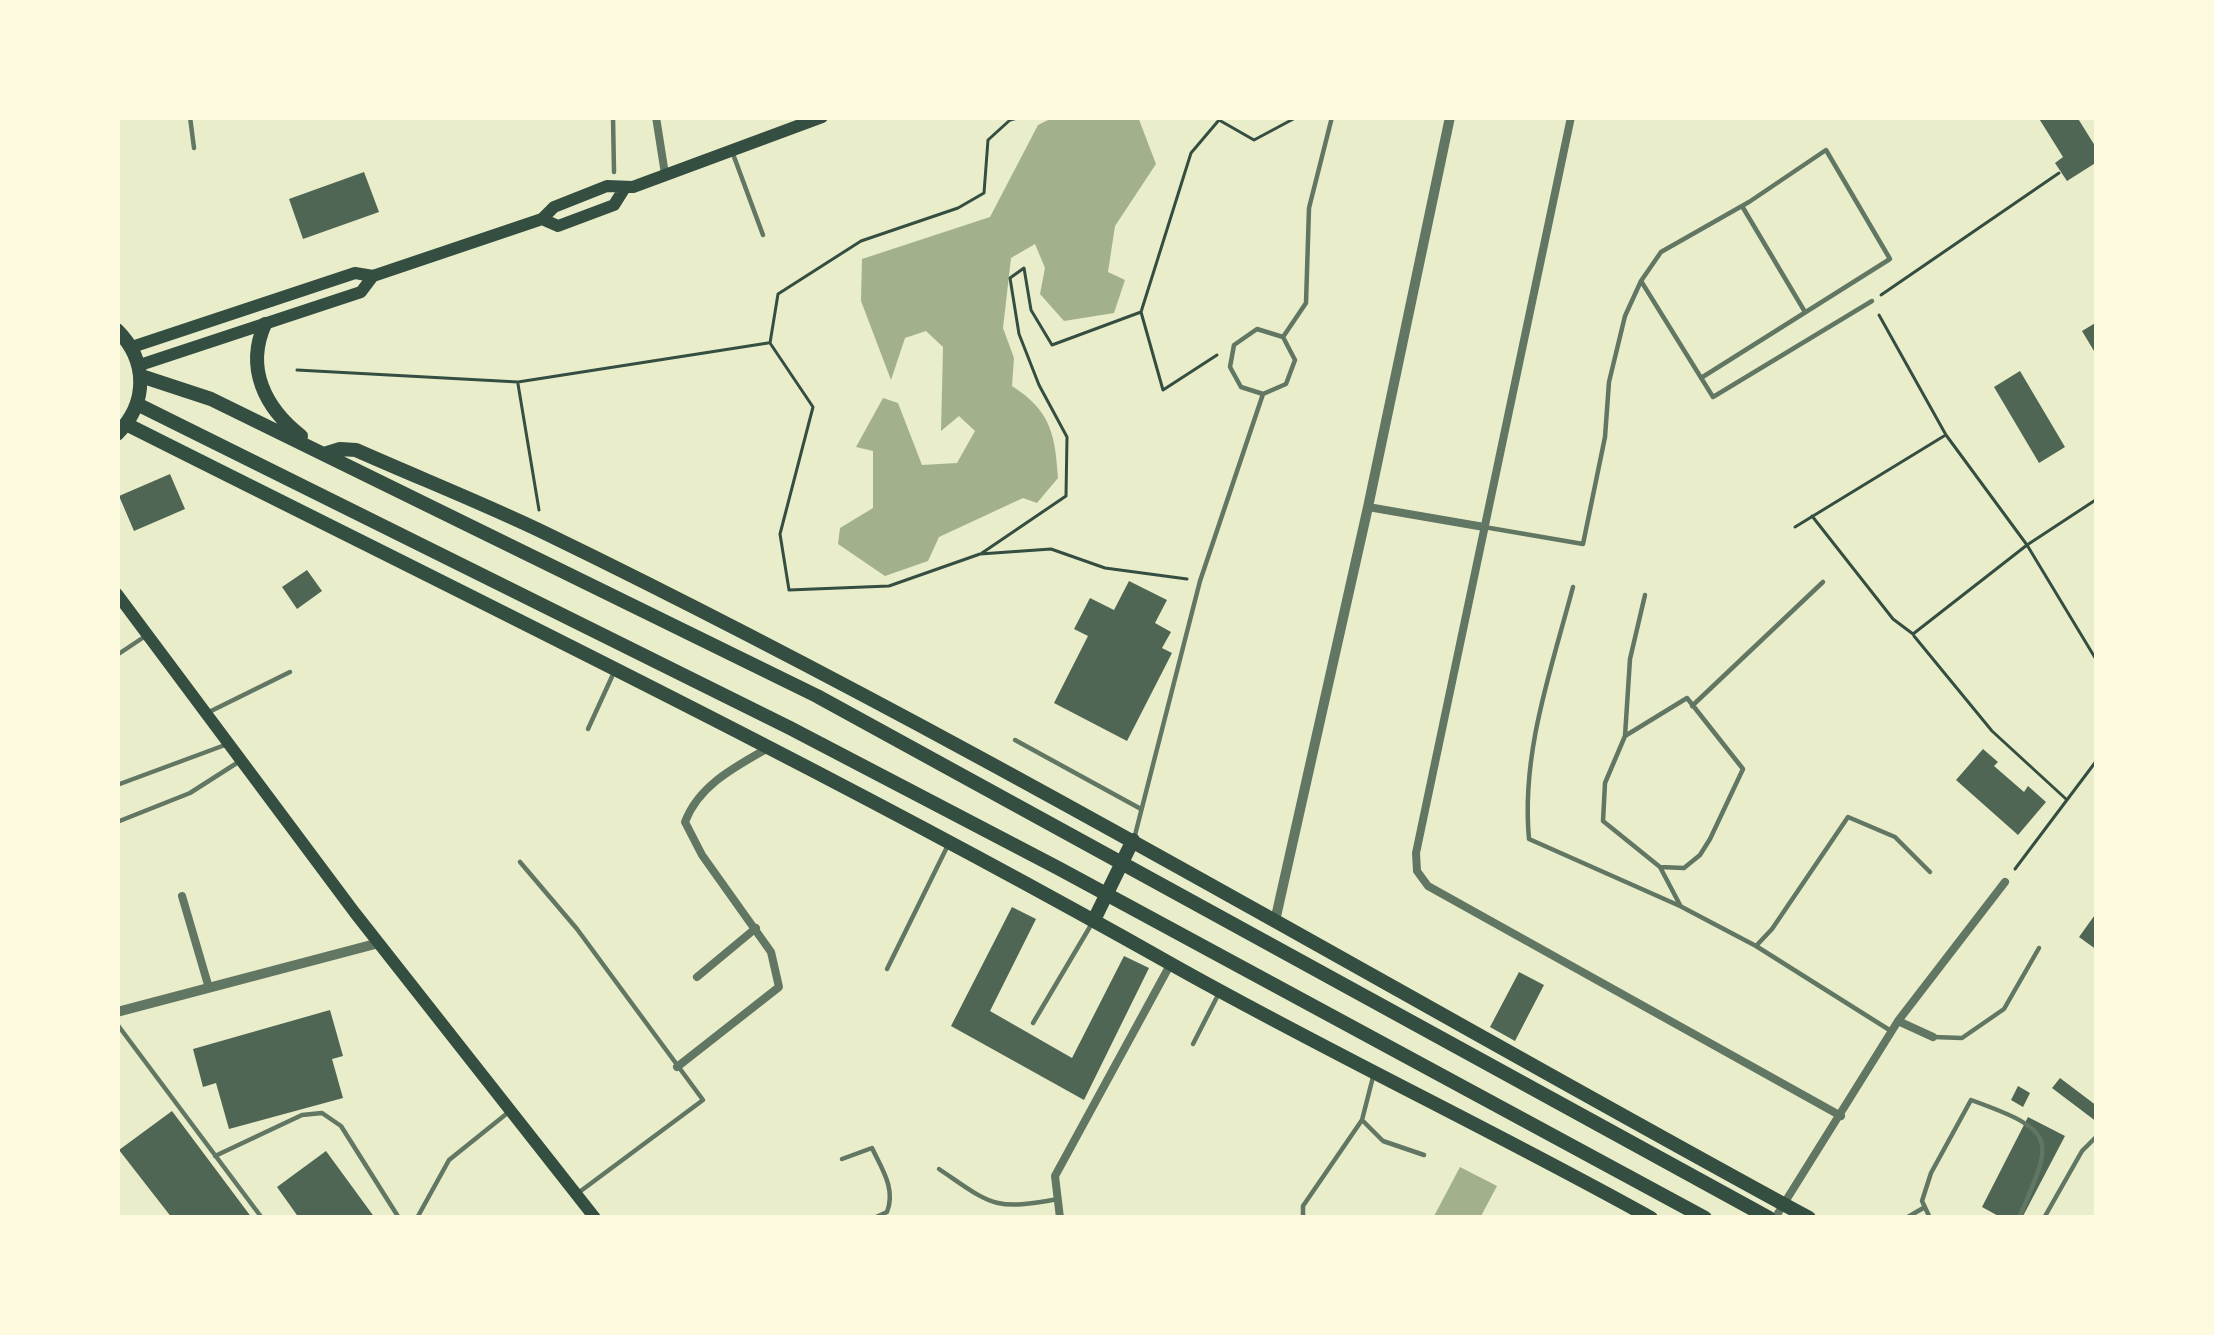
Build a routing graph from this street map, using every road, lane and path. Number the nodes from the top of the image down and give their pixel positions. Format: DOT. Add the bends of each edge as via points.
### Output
graph roads {
  1 [pos="190,117"];
  2 [pos="613,117"];
  3 [pos="656,117"];
  4 [pos="822,117"];
  5 [pos="1021,117"];
  6 [pos="1211,117"];
  7 [pos="1297,117"];
  8 [pos="1332,117"];
  9 [pos="1450,117"];
  10 [pos="1571,117"];
  11 [pos="1219,118"];
  12 [pos="194,148"];
  13 [pos="731,149"];
  14 [pos="614,172"];
  15 [pos="2060,173"];
  16 [pos="665,174"];
  17 [pos="1742,206"];
  18 [pos="763,235"];
  19 [pos="373,277"];
  20 [pos="1641,281"];
  21 [pos="1872,301"];
  22 [pos="1141,312"];
  23 [pos="1805,312"];
  24 [pos="265,324"];
  25 [pos="117,330"];
  26 [pos="1283,337"];
  27 [pos="770,343"];
  28 [pos="1234,345"];
  29 [pos="132,347"];
  30 [pos="297,370"];
  31 [pos="140,371"];
  32 [pos="1701,378"];
  33 [pos="518,382"];
  34 [pos="1263,394"];
  35 [pos="137,404"];
  36 [pos="122,429"];
  37 [pos="1946,435"];
  38 [pos="324,454"];
  39 [pos="2097,499"];
  40 [pos="1368,507"];
  41 [pos="1812,516"];
  42 [pos="1795,526"];
  43 [pos="1484,527"];
  44 [pos="543,532"];
  45 [pos="2026,545"];
  46 [pos="980,554"];
  47 [pos="1200,581"];
  48 [pos="1823,582"];
  49 [pos="1573,587"];
  50 [pos="117,594"];
  51 [pos="1645,595"];
  52 [pos="148,634"];
  53 [pos="1913,634"];
  54 [pos="117,655"];
  55 [pos="2097,661"];
  56 [pos="615,670"];
  57 [pos="290,672"];
  58 [pos="1692,706"];
  59 [pos="208,713"];
  60 [pos="588,729"];
  61 [pos="1624,736"];
  62 [pos="1015,740"];
  63 [pos="230,743"];
  64 [pos="770,747"];
  65 [pos="242,759"];
  66 [pos="2097,760"];
  67 [pos="117,785"];
  68 [pos="2066,799"];
  69 [pos="1143,810"];
  70 [pos="117,822"];
  71 [pos="1133,840"];
  72 [pos="949,843"];
  73 [pos="520,862"];
  74 [pos="1121,864"];
  75 [pos="1660,866"];
  76 [pos="1930,872"];
  77 [pos="2005,882"];
  78 [pos="182,896"];
  79 [pos="1106,896"];
  80 [pos="1680,906"];
  81 [pos="1094,920"];
  82 [pos="1275,921"];
  83 [pos="756,928"];
  84 [pos="379,943"];
  85 [pos="1269,945"];
  86 [pos="1756,946"];
  87 [pos="2039,948"];
  88 [pos="1171,964"];
  89 [pos="887,969"];
  90 [pos="697,976"];
  91 [pos="209,988"];
  92 [pos="1221,990"];
  93 [pos="117,1012"];
  94 [pos="1898,1021"];
  95 [pos="1033,1023"];
  96 [pos="117,1024"];
  97 [pos="1892,1031"];
  98 [pos="1933,1036"];
  99 [pos="1192,1044"];
  100 [pos="677,1067"];
  101 [pos="1375,1072"];
  102 [pos="512,1109"];
  103 [pos="1841,1116"];
  104 [pos="1362,1120"];
  105 [pos="2097,1136"];
  106 [pos="1424,1155"];
  107 [pos="215,1156"];
  108 [pos="842,1160"];
  109 [pos="939,1169"];
  110 [pos="577,1194"];
  111 [pos="1058,1199"];
  112 [pos="1924,1207"];
  113 [pos="1776,1213"];
  114 [pos="1694,1216"];
  115 [pos="262,1218"];
  116 [pos="399,1218"];
  117 [pos="417,1218"];
  118 [pos="595,1218"];
  119 [pos="874,1218"];
  120 [pos="1060,1218"];
  121 [pos="1303,1218"];
  122 [pos="1651,1218"];
  123 [pos="1809,1218"];
  124 [pos="1906,1218"];
  125 [pos="1930,1218"];
  126 [pos="2019,1218"];
  127 [pos="2044,1218"];
  1 -- 12 [label="lane"];
  2 -- 14 [label="lane"];
  3 -- 16 [label="street"];
  4 -- 13 [label="main road"];
  5 -- 27 [label="path" via="988,140 985,193 861,241 778,294"];
  6 -- 11 [label="path"];
  7 -- 11 [label="path" via="1254,140"];
  8 -- 26 [label="lane" via="1309,208 1306,303"];
  9 -- 40 [label="street"];
  10 -- 43 [label="street"];
  11 -- 22 [label="path" via="1191,153"];
  13 -- 16 [label="main road"];
  13 -- 18 [label="lane"];
  15 -- 21 [label="path"];
  16 -- 19 [label="main road" via="624,190 608,187 542,219"];
  17 -- 20 [label="lane" via="1661,252"];
  17 -- 23 [label="lane"];
  17 -- 23 [label="lane" via="1826,150 1890,259"];
  19 -- 24 [label="main road" via="361,292"];
  19 -- 29 [label="main road" via="355,273"];
  20 -- 32 [label="lane"];
  20 -- 43 [label="lane" via="1609,382 1583,544"];
  21 -- 32 [label="lane" via="1713,397"];
  21 -- 37 [label="path"];
  22 -- 28 [label="path" via="1163,390"];
  22 -- 46 [label="path" via="1052,345 1031,310 1024,268 1010,278 1019,334 1067,437 1066,496"];
  23 -- 32 [label="lane"];
  24 -- 31 [label="main road"];
  24 -- 38 [label="main road" via="256,352 266,397"];
  25 -- 29 [label="main road"];
  26 -- 28 [label="lane" via="1257,329"];
  26 -- 34 [label="lane" via="1294,360 1286,384"];
  27 -- 33 [label="path"];
  27 -- 46 [label="path" via="813,407 780,534 789,590 889,586"];
  28 -- 34 [label="lane" via="1230,367 1241,387"];
  29 -- 31 [label="main road"];
  30 -- 33 [label="path"];
  31 -- 35 [label="main road"];
  31 -- 38 [label="main road"];
  33 -- 44 [label="path"];
  34 -- 47 [label="lane"];
  35 -- 36 [label="main road"];
  35 -- 79 [label="main road" via="790,728"];
  36 -- 56 [label="main road"];
  37 -- 41 [label="path"];
  37 -- 45 [label="path"];
  38 -- 44 [label="main road" via="356,450"];
  38 -- 74 [label="main road" via="817,696"];
  39 -- 45 [label="path"];
  40 -- 43 [label="street"];
  40 -- 82 [label="street"];
  41 -- 42 [label="path"];
  41 -- 53 [label="path"];
  43 -- 103 [label="street" via="1417,872 1428,886"];
  44 -- 71 [label="main road"];
  45 -- 53 [label="path"];
  45 -- 55 [label="path"];
  46 -- 47 [label="path" via="1051,549 1105,568"];
  47 -- 69 [label="lane"];
  48 -- 58 [label="lane"];
  49 -- 80 [label="lane" via="1533,742 1529,839"];
  50 -- 52 [label="main road"];
  51 -- 61 [label="lane"];
  52 -- 54 [label="lane"];
  52 -- 59 [label="main road"];
  53 -- 68 [label="path" via="1992,731"];
  56 -- 60 [label="lane"];
  56 -- 64 [label="main road"];
  57 -- 59 [label="lane"];
  58 -- 61 [label="lane" via="1687,698"];
  58 -- 75 [label="lane" via="1743,769 1700,855 1684,868"];
  59 -- 63 [label="main road"];
  61 -- 75 [label="lane" via="1605,783 1603,821"];
  62 -- 69 [label="lane"];
  63 -- 65 [label="main road"];
  63 -- 67 [label="lane"];
  64 -- 72 [label="main road"];
  64 -- 83 [label="street" via="693,800 685,822"];
  65 -- 70 [label="lane" via="190,793"];
  65 -- 84 [label="main road"];
  66 -- 68 [label="path"];
  68 -- 77 [label="path"];
  69 -- 71 [label="lane"];
  71 -- 74 [label="main road"];
  71 -- 82 [label="main road"];
  72 -- 81 [label="main road"];
  72 -- 89 [label="lane"];
  73 -- 100 [label="lane"];
  74 -- 79 [label="main road"];
  74 -- 85 [label="main road"];
  75 -- 80 [label="lane"];
  76 -- 86 [label="lane" via="1895,837 1848,818"];
  77 -- 94 [label="street"];
  78 -- 91 [label="street"];
  79 -- 81 [label="main road"];
  79 -- 114 [label="main road"];
  80 -- 86 [label="lane"];
  81 -- 88 [label="main road"];
  81 -- 95 [label="lane"];
  82 -- 85 [label="main road"];
  82 -- 113 [label="main road"];
  83 -- 90 [label="street"];
  83 -- 100 [label="street" via="772,952 779,987"];
  84 -- 91 [label="street"];
  84 -- 102 [label="main road"];
  85 -- 113 [label="main road"];
  86 -- 97 [label="lane"];
  87 -- 98 [label="lane" via="2004,1009 1962,1038"];
  88 -- 92 [label="main road"];
  88 -- 111 [label="street" via="1054,1176"];
  91 -- 93 [label="street"];
  92 -- 99 [label="lane"];
  92 -- 101 [label="main road"];
  94 -- 97 [label="street"];
  94 -- 98 [label="street"];
  96 -- 107 [label="lane"];
  97 -- 103 [label="street"];
  100 -- 110 [label="lane" via="703,1100"];
  101 -- 104 [label="lane"];
  101 -- 122 [label="main road"];
  102 -- 110 [label="main road"];
  102 -- 117 [label="lane" via="449,1160"];
  103 -- 113 [label="street"];
  104 -- 106 [label="lane" via="1382,1141"];
  104 -- 121 [label="lane" via="1303,1206"];
  105 -- 127 [label="lane"];
  107 -- 115 [label="lane"];
  107 -- 116 [label="lane" via="322,1113 341,1126"];
  108 -- 119 [label="lane" via="872,1148 891,1192 886,1212"];
  109 -- 111 [label="lane" via="992,1206"];
  110 -- 118 [label="main road"];
  111 -- 120 [label="street"];
  112 -- 124 [label="lane"];
  112 -- 125 [label="lane"];
  112 -- 126 [label="lane" via="1931,1173 1972,1100 2036,1130 2044,1145"];
  113 -- 123 [label="main road"];
}
